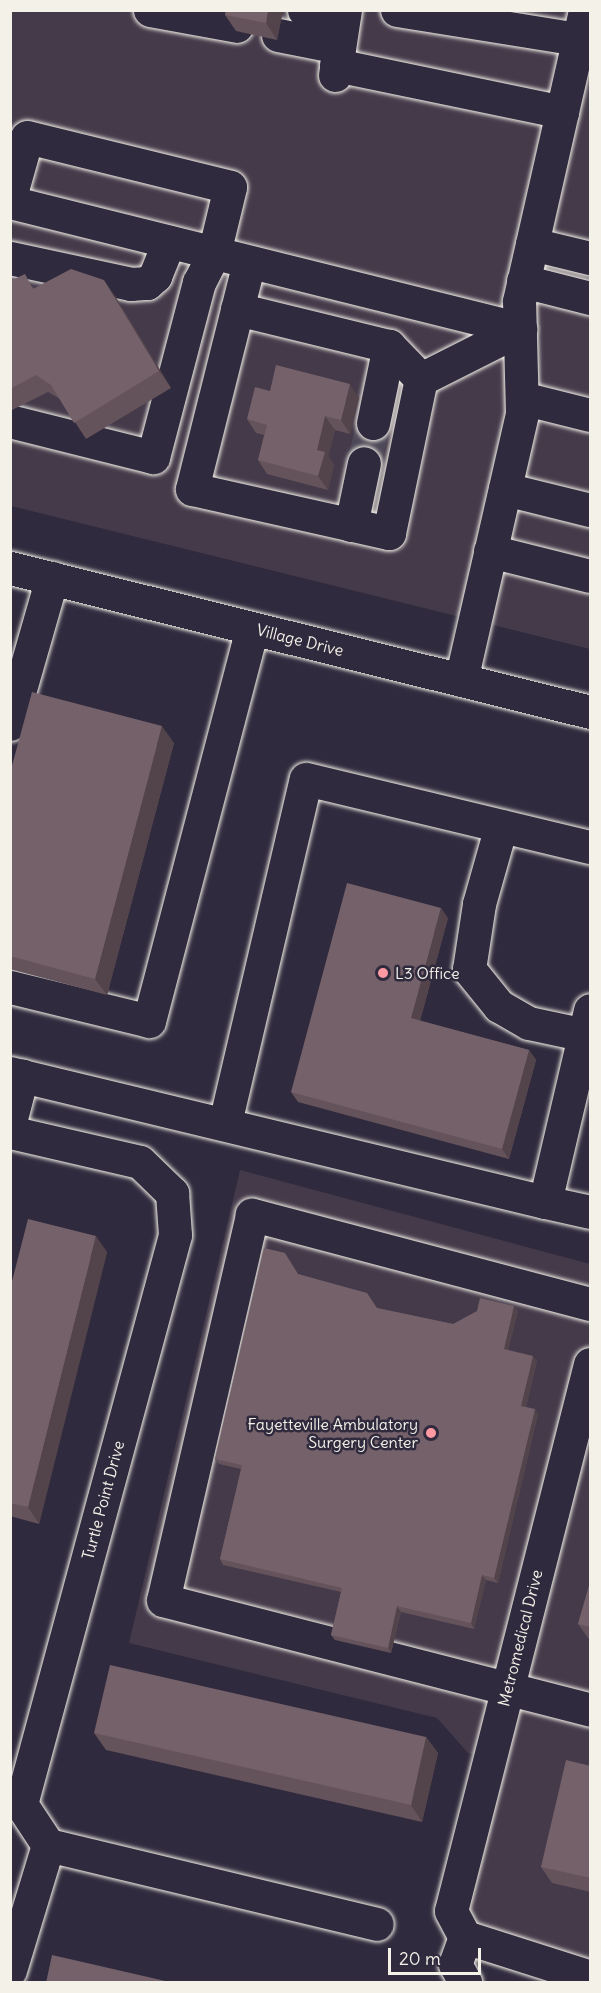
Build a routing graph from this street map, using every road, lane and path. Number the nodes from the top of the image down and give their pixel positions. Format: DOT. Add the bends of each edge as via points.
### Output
graph roads {
  1 [pos="150,10"];
  2 [pos="304,10"];
  3 [pos="397,10"];
  4 [pos="465,16"];
  5 [pos="581,25"];
  6 [pos="237,26"];
  7 [pos="278,35"];
  8 [pos="340,43"];
  9 [pos="562,112"];
  10 [pos="10,197"];
  11 [pos="10,202"];
  12 [pos="169,242"];
  13 [pos="532,244"];
  14 [pos="214,253"];
  15 [pos="10,258"];
  16 [pos="591,258"];
  17 [pos="249,262"];
  18 [pos="524,281"];
  19 [pos="591,298"];
  20 [pos="237,309"];
  21 [pos="520,329"];
  22 [pos="389,346"];
  23 [pos="421,379"];
  24 [pos="522,398"];
  25 [pos="591,415"];
  26 [pos="10,421"];
  27 [pos="373,423"];
  28 [pos="364,463"];
  29 [pos="505,489"];
  30 [pos="591,510"];
  31 [pos="351,525"];
  32 [pos="490,551"];
  33 [pos="10,568"];
  34 [pos="591,576"];
  35 [pos="52,578"];
  36 [pos="252,628"];
  37 [pos="461,680"];
  38 [pos="591,712"];
  39 [pos="10,724"];
  40 [pos="501,826"];
  41 [pos="591,847"];
  42 [pos="10,987"];
  43 [pos="589,1027"];
  44 [pos="16,1075"];
  45 [pos="10,1122"];
  46 [pos="225,1123"];
  47 [pos="10,1132"];
  48 [pos="545,1202"];
  49 [pos="591,1212"];
  50 [pos="591,1304"];
  51 [pos="591,1364"];
  52 [pos="507,1690"];
  53 [pos="591,1710"];
  54 [pos="48,1845"];
  55 [pos="377,1924"];
  56 [pos="458,1924"];
  57 [pos="10,1970"];
  58 [pos="546,1975"];
  59 [pos="591,1977"];
  60 [pos="465,1983"];
  1 -- 6 [label="street"];
  2 -- 8 [label="street"];
  3 -- 4 [label="street"];
  4 -- 5 [label="street"];
  5 -- 9 [label="street"];
  7 -- 8 [label="street"];
  8 -- 9 [label="street"];
  9 -- 13 [label="street"];
  10 -- 14 [label="street" via="27,137 230,187"];
  11 -- 12 [label="street"];
  12 -- 14 [label="street"];
  12 -- 15 [label="street" via="155,276 147,283 131,284"];
  13 -- 16 [label="street"];
  13 -- 18 [label="street"];
  14 -- 17 [label="street"];
  14 -- 26 [label="street" via="199,282 153,457"];
  17 -- 20 [label="street"];
  17 -- 21 [label="street"];
  18 -- 19 [label="street"];
  18 -- 21 [label="street"];
  20 -- 22 [label="street"];
  20 -- 31 [label="street" via="192,489"];
  21 -- 23 [label="street"];
  21 -- 24 [label="street"];
  22 -- 23 [label="street"];
  22 -- 27 [label="street"];
  23 -- 31 [label="street" via="388,533"];
  24 -- 25 [label="street"];
  24 -- 29 [label="street"];
  28 -- 31 [label="street"];
  29 -- 30 [label="street"];
  29 -- 32 [label="street"];
  32 -- 34 [label="street"];
  32 -- 37 [label="street"];
  33 -- 35 [label="street, Village Drive"];
  35 -- 36 [label="street, Village Drive"];
  35 -- 39 [label="street"];
  36 -- 37 [label="street, Village Drive"];
  36 -- 42 [label="street" via="149,1021"];
  37 -- 38 [label="street, Village Drive"];
  40 -- 41 [label="street"];
  40 -- 43 [label="street" via="479,904 469,969 499,1006 519,1017"];
  40 -- 46 [label="street" via="306,779"];
  43 -- 48 [label="street"];
  44 -- 45 [label="street"];
  44 -- 46 [label="street"];
  46 -- 48 [label="street"];
  47 -- 54 [label="street, Turtle Point Drive" via="140,1162 172,1192 175,1235 21,1804"];
  48 -- 49 [label="street"];
  50 -- 52 [label="street" via="252,1215 163,1600"];
  51 -- 52 [label="street, Metromedical Drive"];
  52 -- 53 [label="street"];
  52 -- 56 [label="street, Metromedical Drive"];
  54 -- 55 [label="street"];
  54 -- 57 [label="street"];
  56 -- 58 [label="street"];
  56 -- 60 [label="street, Metromedical Drive" via="455,1964"];
  58 -- 59 [label="street"];
}
